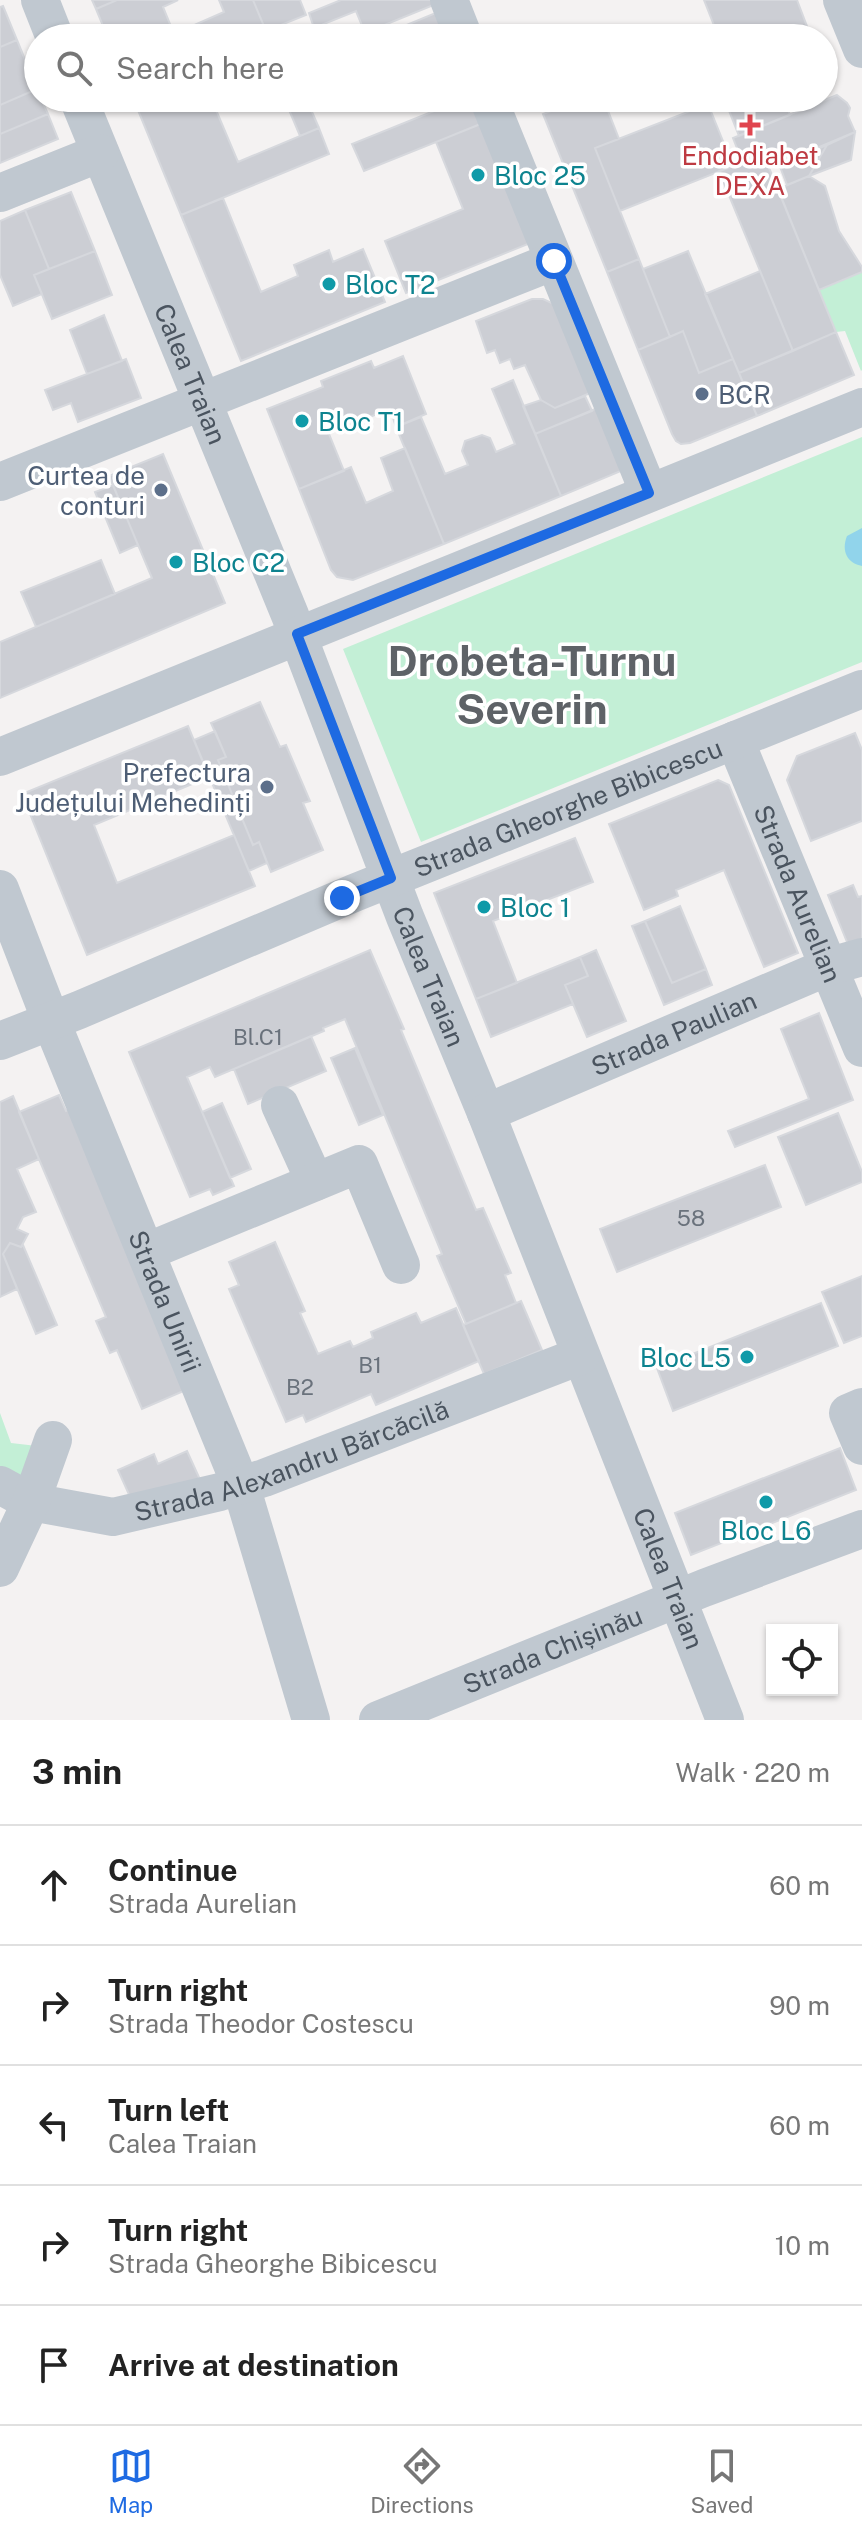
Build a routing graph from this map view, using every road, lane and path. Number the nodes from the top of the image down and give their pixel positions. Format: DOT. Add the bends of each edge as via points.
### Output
graph roads {
  1 [pos="40,0"];
  2 [pos="449,0"];
  3 [pos="842,0"];
  4 [pos="49,24"];
  5 [pos="458,24"];
  6 [pos="862,49"];
  7 [pos="84,112"];
  8 [pos="494,112"];
  9 [pos="100,153"];
  10 [pos="0,193"];
  11 [pos="554,261"];
  12 [pos="201,400"];
  13 [pos="862,407"];
  14 [pos="0,482"];
  15 [pos="649,493"];
  16 [pos="297,634"];
  17 [pos="862,689"];
  18 [pos="735,740"];
  19 [pos="0,757"];
  20 [pos="391,878"];
  21 [pos="0,889"];
  22 [pos="846,962"];
  23 [pos="51,1021"];
  24 [pos="0,1041"];
  25 [pos="862,1048"];
  26 [pos="280,1105"];
  27 [pos="486,1113"];
  28 [pos="315,1182"];
  29 [pos="146,1252"];
  30 [pos="401,1265"];
  31 [pos="580,1356"];
  32 [pos="862,1407"];
  33 [pos="53,1440"];
  34 [pos="862,1446"];
  35 [pos="241,1486"];
  36 [pos="15,1493"];
  37 [pos="862,1529"];
  38 [pos="0,1568"];
  39 [pos="676,1600"];
  40 [pos="311,1720"];
  41 [pos="378,1720"];
  42 [pos="725,1720"];
  1 -- 4 [label="street"];
  2 -- 5 [label="street"];
  3 -- 6 [label="street"];
  7 -- 9 [label="street, Calea Traian"];
  8 -- 11 [label="street"];
  9 -- 10 [label="street"];
  9 -- 12 [label="street, Calea Traian"];
  11 -- 12 [label="street"];
  11 -- 15 [label="street"];
  12 -- 14 [label="street"];
  12 -- 16 [label="street, Calea Traian"];
  13 -- 15 [label="street"];
  15 -- 16 [label="street"];
  16 -- 19 [label="street"];
  16 -- 20 [label="street, Calea Traian"];
  17 -- 18 [label="street, Strada Gheorghe Bibicescu"];
  18 -- 20 [label="street, Strada Gheorghe Bibicescu"];
  18 -- 22 [label="street, Strada Aurelian"];
  20 -- 23 [label="street, Strada Gheorghe Bibicescu"];
  20 -- 27 [label="street, Calea Traian"];
  21 -- 23 [label="street, Strada Unirii"];
  22 -- 25 [label="street, Strada Aurelian"];
  22 -- 27 [label="street, Strada Paulian"];
  23 -- 24 [label="street, Strada Gheorghe Bibicescu"];
  23 -- 29 [label="street, Strada Unirii"];
  26 -- 28 [label="street"];
  27 -- 31 [label="street, Calea Traian"];
  28 -- 29 [label="street"];
  28 -- 30 [label="street" via="359,1164"];
  29 -- 35 [label="street, Strada Unirii"];
  31 -- 35 [label="street, Strada Alexandru Bărcăcilă"];
  31 -- 39 [label="street, Calea Traian"];
  32 -- 34 [label="street" via="848,1413"];
  33 -- 36 [label="street"];
  35 -- 36 [label="street, Strada Alexandru Bărcăcilă" via="113,1517"];
  35 -- 40 [label="street, Strada Unirii"];
  36 -- 38 [label="street"];
  37 -- 39 [label="street, Strada Chișinău"];
  39 -- 41 [label="street, Strada Chișinău"];
  39 -- 42 [label="street, Calea Traian"];
}
